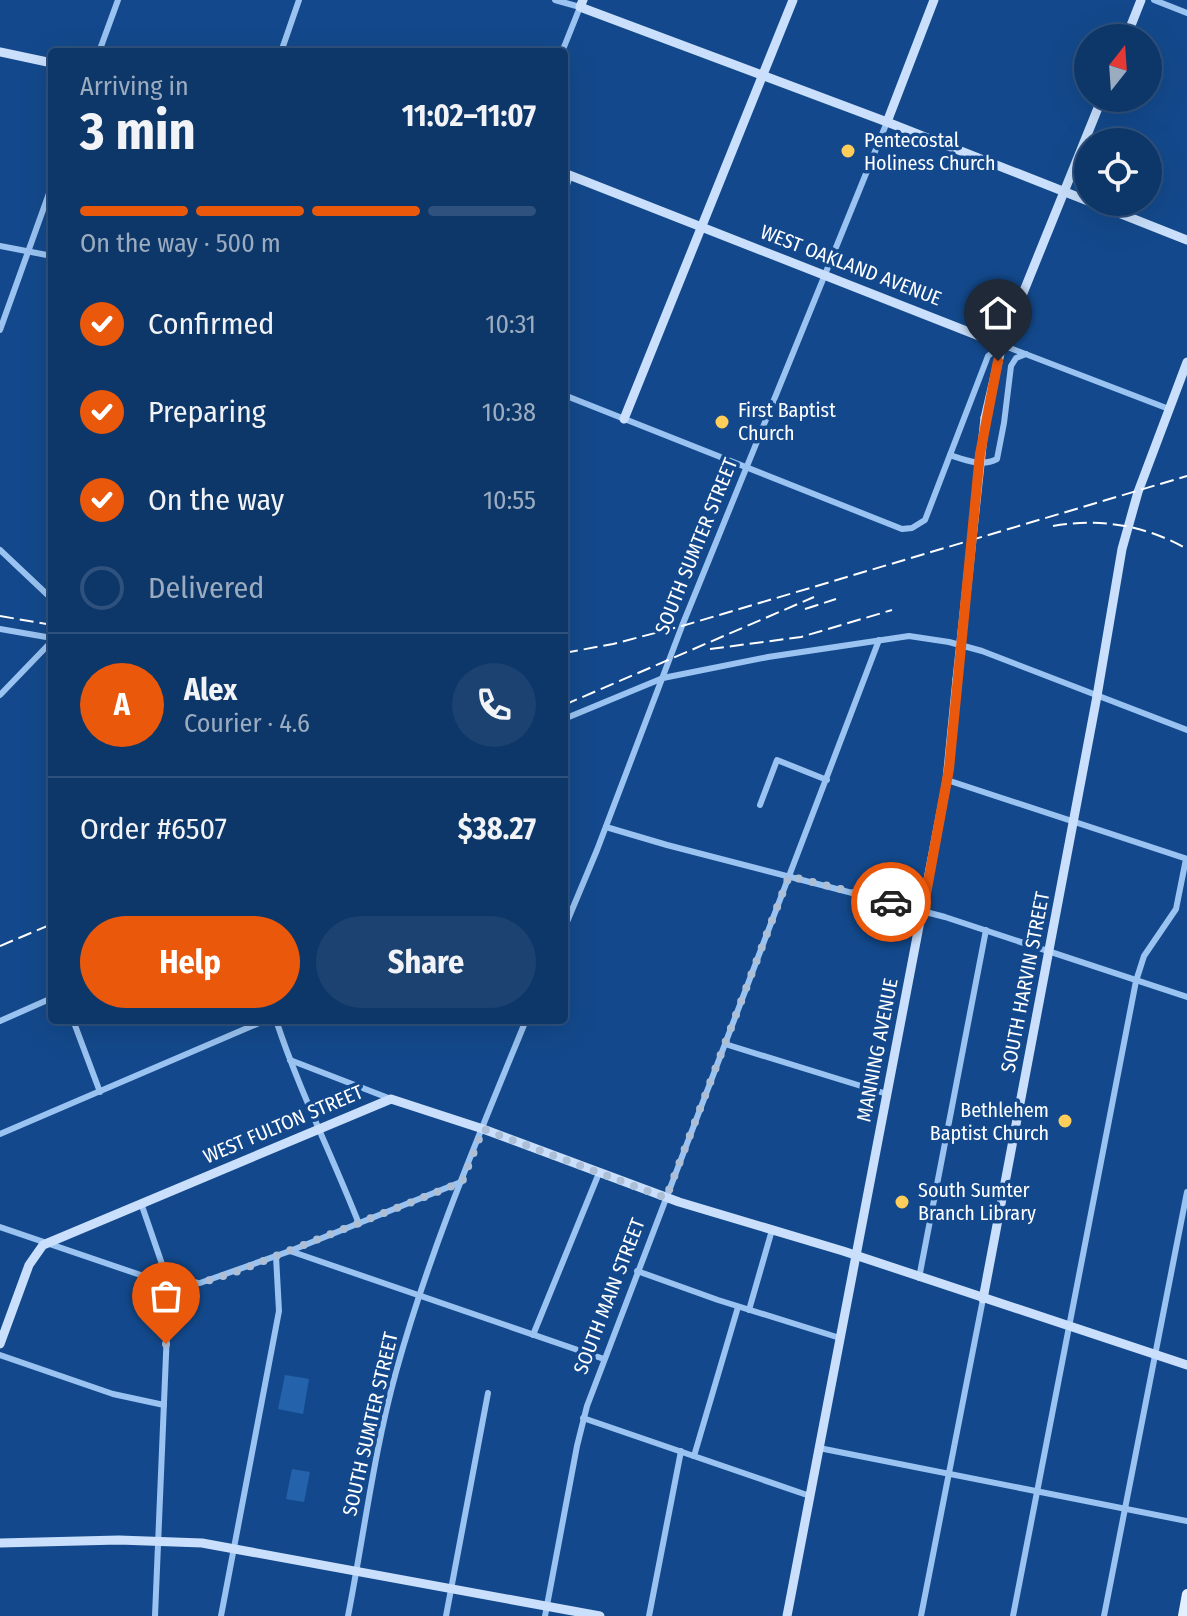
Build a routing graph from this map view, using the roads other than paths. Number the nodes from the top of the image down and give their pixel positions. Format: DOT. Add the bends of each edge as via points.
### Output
graph roads {
  1 [pos="118,0"];
  2 [pos="299,0"];
  3 [pos="555,0"];
  4 [pos="793,0"];
  5 [pos="934,0"];
  6 [pos="1141,0"];
  7 [pos="1154,0"];
  8 [pos="582,4"];
  9 [pos="1187,13"];
  10 [pos="1132,24"];
  11 [pos="100,48"];
  12 [pos="282,48"];
  13 [pos="564,48"];
  14 [pos="0,52"];
  15 [pos="48,62"];
  16 [pos="763,75"];
  17 [pos="1096,112"];
  18 [pos="887,122"];
  19 [pos="568,175"];
  20 [pos="1065,192"];
  21 [pos="1074,195"];
  22 [pos="48,196"];
  23 [pos="1127,216"];
  24 [pos="702,227"];
  25 [pos="1187,240"];
  26 [pos="0,246"];
  27 [pos="28,251"];
  28 [pos="48,255"];
  29 [pos="825,274"];
  30 [pos="0,330"];
  31 [pos="1002,345"];
  32 [pos="1026,354"];
  33 [pos="1187,362"];
  34 [pos="568,397"];
  35 [pos="1169,409"];
  36 [pos="624,419"];
  37 [pos="950,455"];
  38 [pos="748,468"];
  39 [pos="0,550"];
  40 [pos="48,595"];
  41 [pos="0,629"];
  42 [pos="48,639"];
  43 [pos="879,640"];
  44 [pos="48,644"];
  45 [pos="663,678"];
  46 [pos="0,695"];
  47 [pos="1097,696"];
  48 [pos="568,717"];
  49 [pos="1187,730"];
  50 [pos="827,780"];
  51 [pos="947,780"];
  52 [pos="760,805"];
  53 [pos="1073,822"];
  54 [pos="606,827"];
  55 [pos="1187,859"];
  56 [pos="789,876"];
  57 [pos="923,910"];
  58 [pos="568,919"];
  59 [pos="986,930"];
  60 [pos="1049,951"];
  61 [pos="1136,981"];
  62 [pos="1187,997"];
  63 [pos="48,1000"];
  64 [pos="0,1021"];
  65 [pos="74,1024"];
  66 [pos="257,1024"];
  67 [pos="277,1024"];
  68 [pos="524,1024"];
  69 [pos="725,1044"];
  70 [pos="289,1060"];
  71 [pos="100,1092"];
  72 [pos="887,1094"];
  73 [pos="391,1099"];
  74 [pos="320,1129"];
  75 [pos="483,1129"];
  76 [pos="0,1134"];
  77 [pos="599,1173"];
  78 [pos="462,1182"];
  79 [pos="1187,1192"];
  80 [pos="666,1198"];
  81 [pos="141,1203"];
  82 [pos="359,1224"];
  83 [pos="0,1227"];
  84 [pos="772,1230"];
  85 [pos="47,1243"];
  86 [pos="290,1251"];
  87 [pos="276,1256"];
  88 [pos="856,1256"];
  89 [pos="637,1271"];
  90 [pos="919,1278"];
  91 [pos="159,1281"];
  92 [pos="169,1284"];
  93 [pos="420,1296"];
  94 [pos="983,1299"];
  95 [pos="738,1307"];
  96 [pos="749,1310"];
  97 [pos="1068,1326"];
  98 [pos="533,1335"];
  99 [pos="840,1338"];
  100 [pos="0,1344"];
  101 [pos="0,1355"];
  102 [pos="1155,1355"];
  103 [pos="604,1359"];
  104 [pos="1187,1365"];
  105 [pos="488,1393"];
  106 [pos="164,1405"];
  107 [pos="583,1418"];
  108 [pos="819,1448"];
  109 [pos="681,1451"];
  110 [pos="694,1456"];
  111 [pos="949,1474"];
  112 [pos="1037,1491"];
  113 [pos="810,1496"];
  114 [pos="1125,1509"];
  115 [pos="1187,1521"];
  116 [pos="158,1540"];
  117 [pos="0,1543"];
  118 [pos="234,1547"];
  119 [pos="357,1570"];
  120 [pos="452,1588"];
  121 [pos="1187,1594"];
  122 [pos="546,1611"];
  123 [pos="155,1616"];
  124 [pos="221,1616"];
  125 [pos="348,1616"];
  126 [pos="446,1616"];
  127 [pos="600,1616"];
  128 [pos="649,1616"];
  129 [pos="787,1616"];
  130 [pos="921,1616"];
  131 [pos="1013,1616"];
  132 [pos="1104,1616"];
  133 [pos="1183,1616"];
  1 -- 11 [label="street"];
  2 -- 12 [label="street"];
  3 -- 8 [label="street"];
  4 -- 16 [label="street"];
  5 -- 18 [label="street, SOUTH SUMTER STREET"];
  6 -- 10 [label="street"];
  7 -- 9 [label="street"];
  8 -- 13 [label="street"];
  8 -- 16 [label="street"];
  14 -- 15 [label="street"];
  16 -- 18 [label="street"];
  16 -- 24 [label="street"];
  17 -- 20 [label="street"];
  18 -- 20 [label="street"];
  18 -- 29 [label="street, SOUTH SUMTER STREET"];
  19 -- 24 [label="street, WEST OAKLAND AVENUE"];
  20 -- 21 [label="street"];
  20 -- 31 [label="street"];
  22 -- 27 [label="street"];
  23 -- 25 [label="street"];
  24 -- 29 [label="street, WEST OAKLAND AVENUE"];
  24 -- 36 [label="street"];
  26 -- 27 [label="street"];
  27 -- 28 [label="street"];
  27 -- 30 [label="street"];
  29 -- 31 [label="street, WEST OAKLAND AVENUE"];
  29 -- 38 [label="street, SOUTH SUMTER STREET"];
  31 -- 32 [label="street, WEST OAKLAND AVENUE"];
  31 -- 37 [label="street" via="988,356"];
  31 -- 51 [label="street, MANNING AVENUE, bridge" via="985,418"];
  32 -- 35 [label="street, WEST OAKLAND AVENUE"];
  32 -- 37 [label="street" via="1011,366 997,459 988,464"];
  33 -- 35 [label="street, SOUTH HARVIN STREET"];
  34 -- 36 [label="street"];
  35 -- 47 [label="street, SOUTH HARVIN STREET" via="1122,549"];
  36 -- 38 [label="street"];
  37 -- 38 [label="street" via="925,520 902,529"];
  38 -- 45 [label="street, SOUTH SUMTER STREET"];
  39 -- 40 [label="street"];
  41 -- 42 [label="street"];
  43 -- 45 [label="street"];
  43 -- 47 [label="street" via="909,636 949,642"];
  43 -- 50 [label="street, SOUTH MAIN STREET"];
  44 -- 46 [label="street"];
  45 -- 48 [label="street"];
  45 -- 54 [label="street, SOUTH SUMTER STREET"];
  47 -- 49 [label="street"];
  47 -- 53 [label="street, SOUTH HARVIN STREET"];
  50 -- 52 [label="street" via="777,760"];
  50 -- 56 [label="street, SOUTH MAIN STREET"];
  51 -- 53 [label="street"];
  51 -- 57 [label="street, MANNING AVENUE"];
  53 -- 55 [label="street"];
  53 -- 60 [label="street, SOUTH HARVIN STREET"];
  54 -- 56 [label="street"];
  54 -- 58 [label="street, SOUTH SUMTER STREET"];
  55 -- 61 [label="street" via="1176,909 1144,956"];
  56 -- 57 [label="street"];
  56 -- 69 [label="street, SOUTH MAIN STREET"];
  57 -- 59 [label="street"];
  57 -- 72 [label="street, MANNING AVENUE"];
  59 -- 60 [label="street"];
  59 -- 90 [label="street"];
  60 -- 61 [label="street"];
  60 -- 94 [label="street, SOUTH HARVIN STREET"];
  61 -- 62 [label="street"];
  61 -- 97 [label="street"];
  63 -- 64 [label="street"];
  65 -- 71 [label="street"];
  66 -- 71 [label="street"];
  67 -- 70 [label="street"];
  68 -- 75 [label="street, SOUTH SUMTER STREET"];
  69 -- 72 [label="street"];
  69 -- 80 [label="street, SOUTH MAIN STREET"];
  70 -- 73 [label="street"];
  70 -- 74 [label="street"];
  71 -- 76 [label="street"];
  72 -- 88 [label="street, MANNING AVENUE"];
  73 -- 74 [label="street, WEST FULTON STREET"];
  73 -- 75 [label="street, WEST FULTON STREET"];
  74 -- 81 [label="street, WEST FULTON STREET"];
  74 -- 82 [label="street"];
  75 -- 77 [label="street, WEST FULTON STREET"];
  75 -- 78 [label="street, SOUTH SUMTER STREET"];
  77 -- 80 [label="street, WEST FULTON STREET"];
  77 -- 98 [label="street"];
  78 -- 82 [label="street"];
  78 -- 93 [label="street, SOUTH SUMTER STREET"];
  79 -- 102 [label="street"];
  80 -- 84 [label="street, WEST FULTON STREET"];
  80 -- 89 [label="street, SOUTH MAIN STREET"];
  81 -- 85 [label="street, WEST FULTON STREET"];
  81 -- 91 [label="street" via="162,1264"];
  82 -- 86 [label="street"];
  83 -- 85 [label="street"];
  84 -- 88 [label="street, WEST FULTON STREET"];
  84 -- 96 [label="street"];
  85 -- 91 [label="street"];
  85 -- 100 [label="street" via="29,1265"];
  86 -- 87 [label="street"];
  86 -- 93 [label="street"];
  87 -- 92 [label="street" via="200,1283"];
  87 -- 118 [label="street" via="279,1311"];
  88 -- 90 [label="street, WEST FULTON STREET"];
  88 -- 99 [label="street, MANNING AVENUE"];
  89 -- 95 [label="street"];
  89 -- 103 [label="street, SOUTH MAIN STREET"];
  90 -- 94 [label="street, WEST FULTON STREET"];
  91 -- 92 [label="street"];
  92 -- 106 [label="street"];
  93 -- 98 [label="street"];
  93 -- 119 [label="street, SOUTH SUMTER STREET" via="392,1390"];
  94 -- 97 [label="street, WEST FULTON STREET"];
  94 -- 111 [label="street, SOUTH HARVIN STREET"];
  95 -- 96 [label="street"];
  95 -- 110 [label="street"];
  96 -- 99 [label="street"];
  97 -- 102 [label="street, WEST FULTON STREET"];
  97 -- 112 [label="street"];
  98 -- 103 [label="street"];
  99 -- 108 [label="street, MANNING AVENUE"];
  101 -- 106 [label="street" via="113,1394"];
  102 -- 104 [label="street, WEST FULTON STREET"];
  102 -- 114 [label="street"];
  103 -- 107 [label="street, SOUTH MAIN STREET"];
  105 -- 120 [label="street"];
  106 -- 116 [label="street"];
  107 -- 109 [label="street"];
  107 -- 122 [label="street, SOUTH MAIN STREET"];
  108 -- 111 [label="street"];
  108 -- 113 [label="street, MANNING AVENUE"];
  109 -- 110 [label="street"];
  109 -- 128 [label="street"];
  110 -- 113 [label="street"];
  111 -- 112 [label="street"];
  111 -- 130 [label="street, SOUTH HARVIN STREET"];
  112 -- 114 [label="street"];
  112 -- 131 [label="street"];
  113 -- 129 [label="street, MANNING AVENUE"];
  114 -- 115 [label="street"];
  114 -- 132 [label="street"];
  116 -- 117 [label="street"];
  116 -- 118 [label="street"];
  116 -- 123 [label="street"];
  118 -- 119 [label="street"];
  118 -- 124 [label="street"];
  119 -- 120 [label="street"];
  119 -- 125 [label="street, SOUTH SUMTER STREET"];
  120 -- 122 [label="street"];
  120 -- 126 [label="street"];
  121 -- 133 [label="main road"];
  122 -- 127 [label="street"];
}
